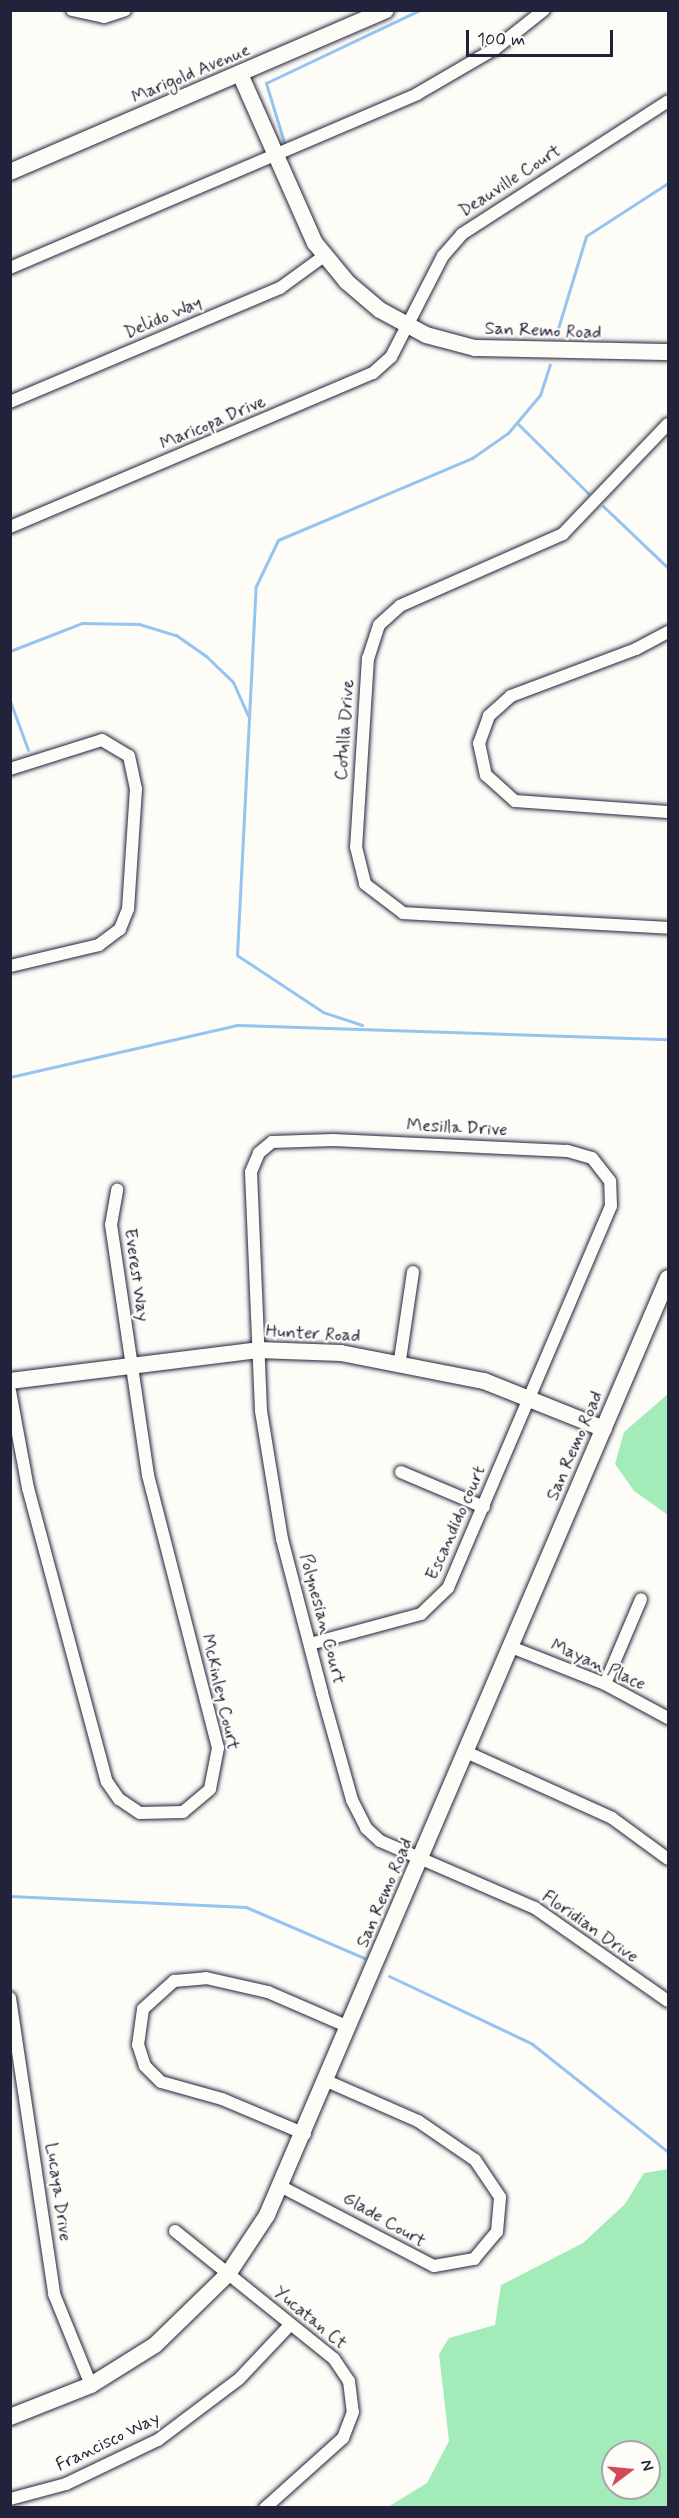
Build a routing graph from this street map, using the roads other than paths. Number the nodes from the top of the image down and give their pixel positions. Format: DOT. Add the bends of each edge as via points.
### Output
graph roads {
  1 [pos="72,10"];
  2 [pos="125,10"];
  3 [pos="386,10"];
  4 [pos="544,10"];
  5 [pos="240,74"];
  6 [pos="669,101"];
  7 [pos="274,155"];
  8 [pos="10,172"];
  9 [pos="324,256"];
  10 [pos="10,268"];
  11 [pos="407,326"];
  12 [pos="669,352"];
  13 [pos="10,402"];
  14 [pos="669,424"];
  15 [pos="10,527"];
  16 [pos="669,632"];
  17 [pos="10,769"];
  18 [pos="669,813"];
  19 [pos="669,928"];
  20 [pos="10,966"];
  21 [pos="117,1190"];
  22 [pos="413,1272"];
  23 [pos="669,1278"];
  24 [pos="258,1350"];
  25 [pos="400,1360"];
  26 [pos="131,1366"];
  27 [pos="10,1381"];
  28 [pos="10,1391"];
  29 [pos="530,1399"];
  30 [pos="604,1429"];
  31 [pos="401,1472"];
  32 [pos="484,1507"];
  33 [pos="641,1599"];
  34 [pos="310,1644"];
  35 [pos="511,1647"];
  36 [pos="605,1684"];
  37 [pos="669,1718"];
  38 [pos="466,1752"];
  39 [pos="421,1859"];
  40 [pos="669,1859"];
  41 [pos="10,1998"];
  42 [pos="669,2001"];
  43 [pos="349,2027"];
  44 [pos="327,2081"];
  45 [pos="305,2134"];
  46 [pos="282,2187"];
  47 [pos="175,2231"];
  48 [pos="228,2274"];
  49 [pos="290,2325"];
  50 [pos="91,2385"];
  51 [pos="10,2417"];
  52 [pos="10,2499"];
  53 [pos="265,2508"];
  1 -- 2 [label="street" via="104,17"];
  3 -- 5 [label="street, Marigold Avenue"];
  4 -- 7 [label="street" via="440,82"];
  5 -- 7 [label="street, San Remo Road"];
  5 -- 8 [label="street, Marigold Avenue"];
  6 -- 11 [label="street, Deauville Court" via="462,234 443,256"];
  7 -- 9 [label="street, San Remo Road"];
  7 -- 10 [label="street"];
  9 -- 11 [label="street, San Remo Road" via="357,292"];
  9 -- 13 [label="street, Delido Way" via="280,288"];
  11 -- 12 [label="street, San Remo Road" via="475,348"];
  11 -- 15 [label="street, Maricopa Drive" via="390,357 366,377"];
  14 -- 19 [label="street, Cotulla Drive" via="563,534 400,606 379,625 368,658 356,847 365,884 403,913"];
  16 -- 18 [label="street" via="511,696 489,716 479,743 486,775 515,801"];
  17 -- 20 [label="street" via="102,740 129,756 136,789 128,909 120,929 99,945"];
  21 -- 26 [label="street, Everest Way" via="111,1225"];
  22 -- 25 [label="street"];
  23 -- 30 [label="street, San Remo Road"];
  24 -- 25 [label="street, Hunter Road"];
  24 -- 26 [label="street, Hunter Road"];
  24 -- 29 [label="street, Mesilla Drive" via="251,1172 259,1153 272,1142 318,1139 578,1153 603,1168 611,1206"];
  24 -- 34 [label="street, Polynesian Court" via="273,1498"];
  25 -- 29 [label="street, Hunter Road"];
  26 -- 27 [label="street, Hunter Road"];
  26 -- 28 [label="street, McKinley Court" via="150,1487 218,1748 210,1789 176,1815 133,1810 107,1782 28,1488"];
  29 -- 30 [label="street, Hunter Road"];
  29 -- 32 [label="street, Escandido court"];
  30 -- 35 [label="street, San Remo Road"];
  31 -- 32 [label="street"];
  32 -- 34 [label="street, Escandido court" via="458,1570 434,1606"];
  33 -- 36 [label="street"];
  34 -- 39 [label="street, Polynesian Court" via="360,1820 380,1841"];
  35 -- 36 [label="street, Mayan Place"];
  35 -- 38 [label="street, San Remo Road"];
  36 -- 37 [label="street, Mayan Place"];
  38 -- 39 [label="street, San Remo Road"];
  38 -- 40 [label="street" via="612,1818"];
  39 -- 42 [label="street, Floridian Drive" via="535,1908"];
  39 -- 43 [label="street, San Remo Road"];
  41 -- 50 [label="street, Lucaya Drive" via="54,2294"];
  43 -- 44 [label="street, San Remo Road"];
  43 -- 45 [label="street" via="268,1992 206,1978 174,1981 143,2009 138,2045 146,2066 161,2082 222,2100"];
  44 -- 45 [label="street, San Remo Road"];
  44 -- 46 [label="street, Glade Court" via="418,2121 475,2160 500,2197 497,2232 474,2259 434,2266"];
  45 -- 46 [label="street, San Remo Road"];
  46 -- 48 [label="street, San Remo Road"];
  47 -- 48 [label="street, Yucatan Ct"];
  48 -- 49 [label="street, Yucatan Ct"];
  48 -- 50 [label="street, San Remo Road" via="155,2345"];
  49 -- 52 [label="street, Francisco Way" via="239,2379 158,2440 74,2481"];
  49 -- 53 [label="street, Yucatan Ct" via="344,2370 353,2412 334,2449"];
  50 -- 51 [label="street, San Remo Road"];
}
